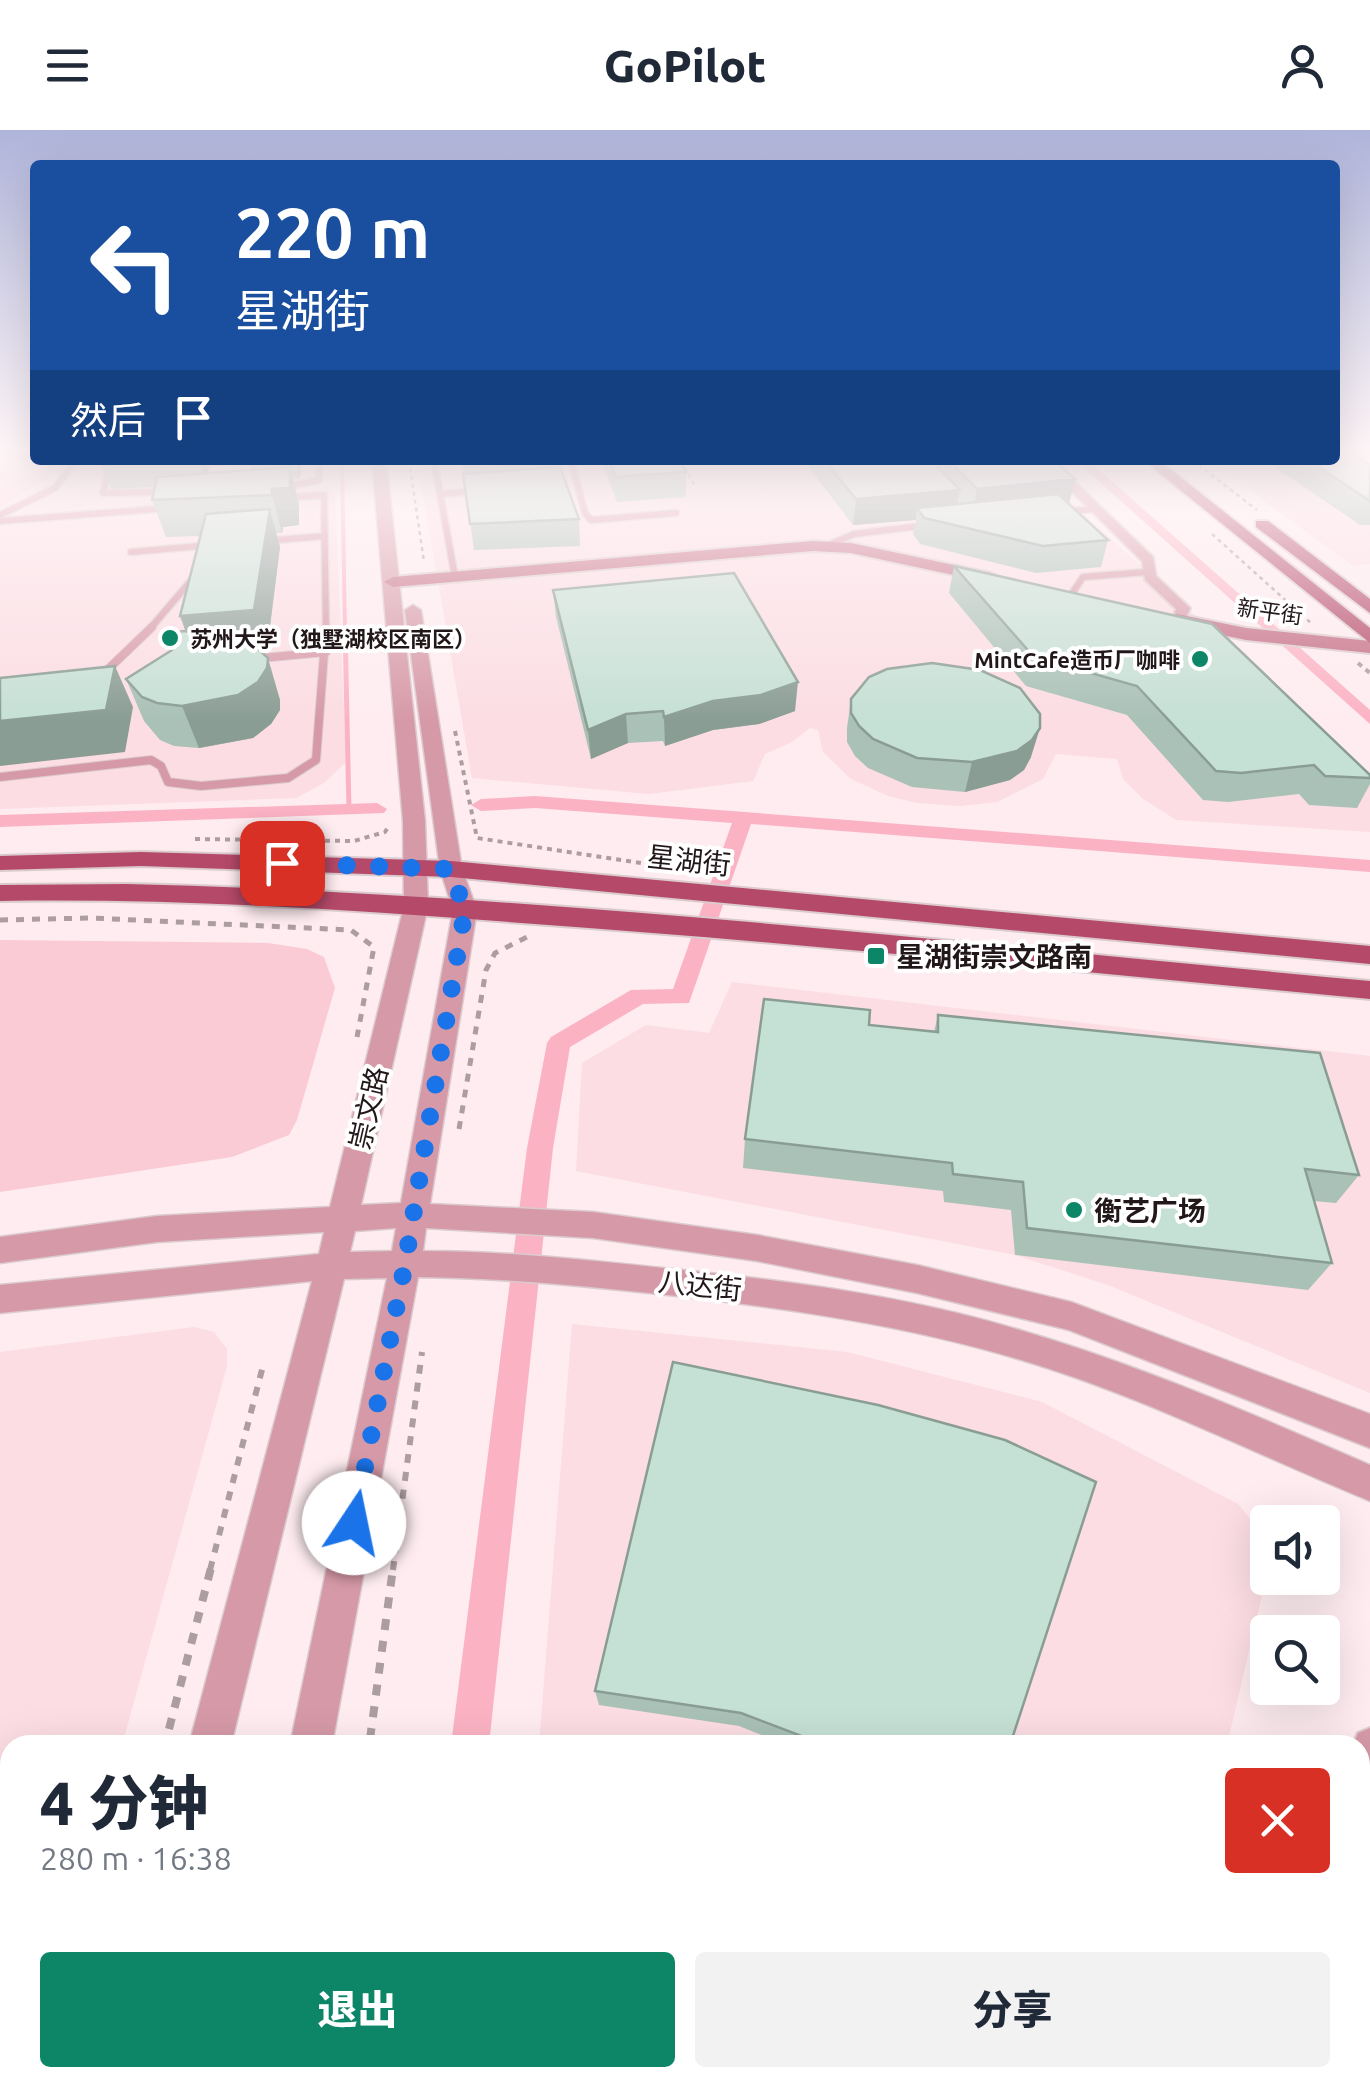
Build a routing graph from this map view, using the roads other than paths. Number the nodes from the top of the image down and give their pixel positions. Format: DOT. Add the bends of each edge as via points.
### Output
graph roads {
  1 [pos="295,538"];
  2 [pos="325,538"];
  3 [pos="393,538"];
  4 [pos="398,538"];
  5 [pos="448,538"];
  6 [pos="844,538"];
  7 [pos="1125,538"];
  8 [pos="1247,538"];
  9 [pos="1280,538"];
  10 [pos="246,542"];
  11 [pos="226,544"];
  12 [pos="206,546"];
  13 [pos="826,546"];
  14 [pos="130,552"];
  15 [pos="1147,572"];
  16 [pos="455,577"];
  17 [pos="401,582"];
  18 [pos="1012,582"];
  19 [pos="1050,590"];
  20 [pos="1080,597"];
  21 [pos="1370,608"];
  22 [pos="1170,618"];
  23 [pos="1370,637"];
  24 [pos="1370,647"];
  25 [pos="326,652"];
  26 [pos="239,660"];
  27 [pos="97,680"];
  28 [pos="0,778"];
  29 [pos="444,824"];
  30 [pos="0,862"];
  31 [pos="418,867"];
  32 [pos="450,869"];
  33 [pos="0,893"];
  34 [pos="416,906"];
  35 [pos="465,910"];
  36 [pos="1370,955"];
  37 [pos="1370,990"];
  38 [pos="412,1215"];
  39 [pos="342,1219"];
  40 [pos="0,1250"];
  41 [pos="405,1264"];
  42 [pos="331,1268"];
  43 [pos="0,1299"];
  44 [pos="1370,1431"];
  45 [pos="1370,1483"];
  46 [pos="213,1735"];
  47 [pos="313,1735"];
  1 -- 10 [label="lane"];
  2 -- 25 [label="lane"];
  3 -- 17 [label="street, 崇文路"];
  4 -- 17 [label="street, 崇文路"];
  5 -- 16 [label="lane"];
  6 -- 13 [label="lane"];
  7 -- 15 [label="street" via="1148,560"];
  8 -- 23 [label="main road"];
  9 -- 21 [label="main road"];
  11 -- 12 [label="lane"];
  12 -- 14 [label="lane"];
  12 -- 27 [label="lane" via="193,580 170,611"];
  13 -- 16 [label="main road"];
  13 -- 18 [label="main road"];
  15 -- 20 [label="lane" via="1082,577"];
  15 -- 22 [label="street" via="1183,608"];
  16 -- 17 [label="main road"];
  17 -- 29 [label="street, 崇文路"];
  17 -- 29 [label="street, 崇文路" via="410,771"];
  19 -- 20 [label="main road"];
  22 -- 24 [label="main road, 新平街"];
  25 -- 26 [label="lane"];
  25 -- 28 [label="lane" via="316,760 288,778 180,786 168,782 151,760"];
  29 -- 31 [label="street, 崇文路"];
  29 -- 32 [label="street, 崇文路"];
  30 -- 31 [label="main road, 星湖街"];
  31 -- 32 [label="main road, 星湖街"];
  31 -- 34 [label="street, 崇文路"];
  32 -- 35 [label="street, 崇文路"];
  32 -- 36 [label="main road, 星湖街" via="687,881 756,899"];
  33 -- 34 [label="main road"];
  34 -- 35 [label="main road"];
  34 -- 39 [label="street, 崇文路"];
  35 -- 37 [label="main road"];
  35 -- 38 [label="street, 崇文路"];
  38 -- 39 [label="street, 八达街"];
  38 -- 41 [label="street, 崇文路"];
  38 -- 44 [label="street, 八达街" via="593,1225 900,1275 1071,1316"];
  39 -- 40 [label="street, 八达街" via="157,1228"];
  39 -- 42 [label="street, 崇文路"];
  41 -- 42 [label="street, 八达街"];
  41 -- 45 [label="street, 八达街" via="760,1291 917,1319 1085,1366"];
  41 -- 47 [label="street, 崇文路"];
  42 -- 43 [label="street, 八达街"];
  42 -- 46 [label="street, 崇文路"];
}
